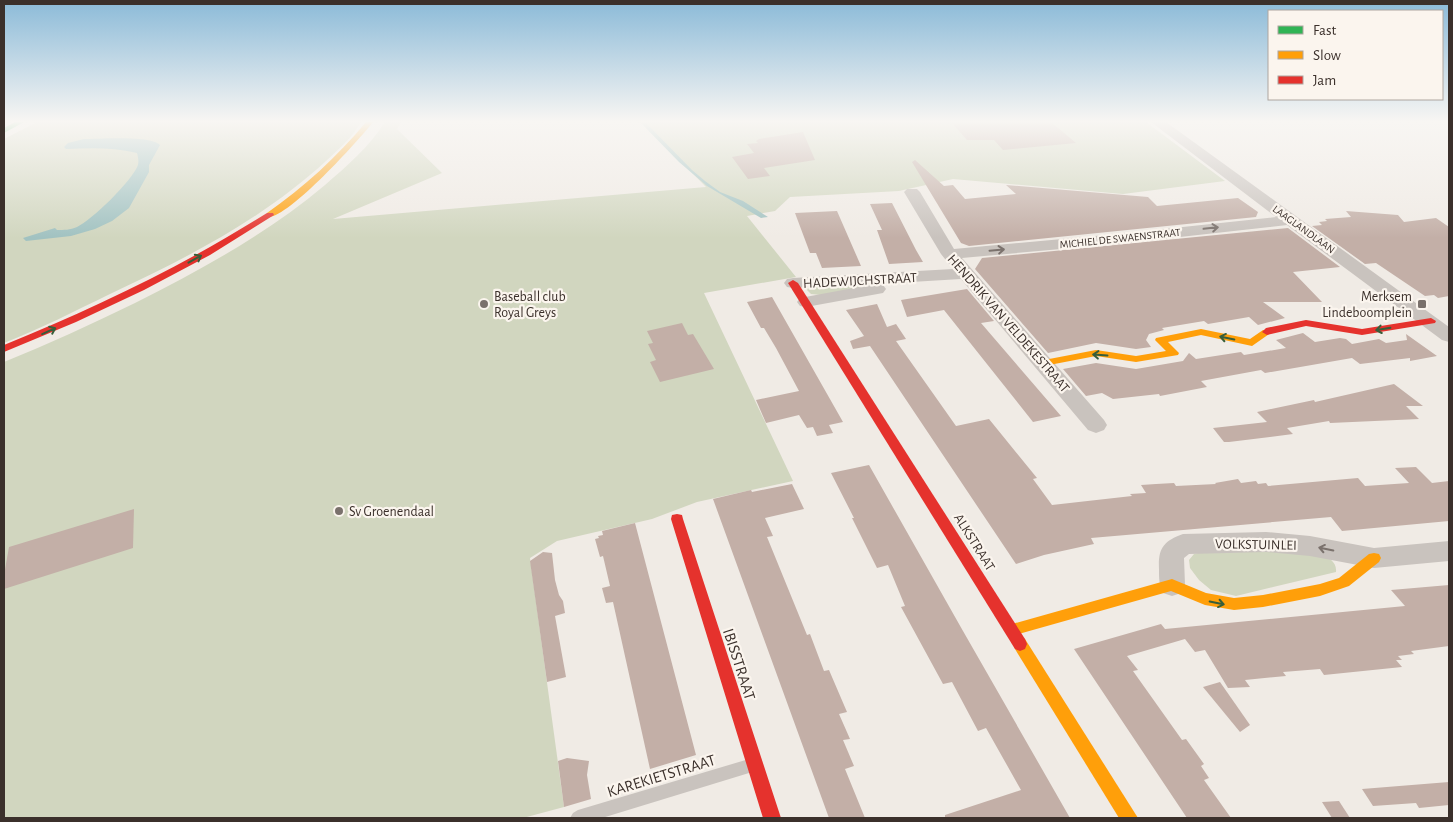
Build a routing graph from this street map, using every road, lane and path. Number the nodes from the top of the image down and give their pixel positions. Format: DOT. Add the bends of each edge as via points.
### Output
graph roads {
  1 [pos="336,160"];
  2 [pos="1209,160"];
  3 [pos="912,192"];
  4 [pos="1291,220"];
  5 [pos="949,254"];
  6 [pos="965,274"];
  7 [pos="926,277"];
  8 [pos="793,283"];
  9 [pos="806,302"];
  10 [pos="1431,321"];
  11 [pos="1449,336"];
  12 [pos="4,350"];
  13 [pos="1044,363"];
  14 [pos="1096,425"];
  15 [pos="677,519"];
  16 [pos="1449,551"];
  17 [pos="1374,558"];
  18 [pos="1172,585"];
  19 [pos="1012,630"];
  20 [pos="755,764"];
  21 [pos="578,818"];
  22 [pos="772,818"];
  23 [pos="1129,818"];
  12 -- 1 [label="main road, one-way" via="116,300 184,265 283,204"];
  2 -- 4 [label="street, LAAGLANDLAAN"];
  3 -- 5 [label="street, HENDRIK VAN VELDEKESTRAAT"];
  5 -- 4 [label="street, MICHIEL DE SWAENSTRAAT, one-way"];
  4 -- 10 [label="street, LAAGLANDLAAN"];
  5 -- 6 [label="street, HENDRIK VAN VELDEKESTRAAT"];
  6 -- 7 [label="street, HADEWIJCHSTRAAT"];
  6 -- 13 [label="street, HENDRIK VAN VELDEKESTRAAT"];
  7 -- 8 [label="street, HADEWIJCHSTRAAT"];
  7 -- 9 [label="street, HADEWIJCHSTRAAT"];
  8 -- 9 [label="main road, ALKSTRAAT"];
  9 -- 19 [label="main road, ALKSTRAAT"];
  10 -- 11 [label="street, LAAGLANDLAAN"];
  10 -- 13 [label="main road, one-way" via="1362,332 1306,323 1270,330 1252,343 1201,332 1160,340 1174,353 1136,360 1096,353"];
  13 -- 14 [label="street, HENDRIK VAN VELDEKESTRAAT"];
  15 -- 20 [label="main road, IBISSTRAAT"];
  16 -- 17 [label="street, VOLKSTUINLEI"];
  18 -- 17 [label="main road, one-way" via="1212,602 1250,604 1340,584"];
  17 -- 18 [label="street, VOLKSTUINLEI, one-way" via="1266,542 1183,544 1171,554"];
  18 -- 19 [label="main road"];
  19 -- 23 [label="main road, ALKSTRAAT"];
  20 -- 21 [label="lane, KAREKIETSTRAAT"];
  20 -- 22 [label="main road, IBISSTRAAT"];
}
